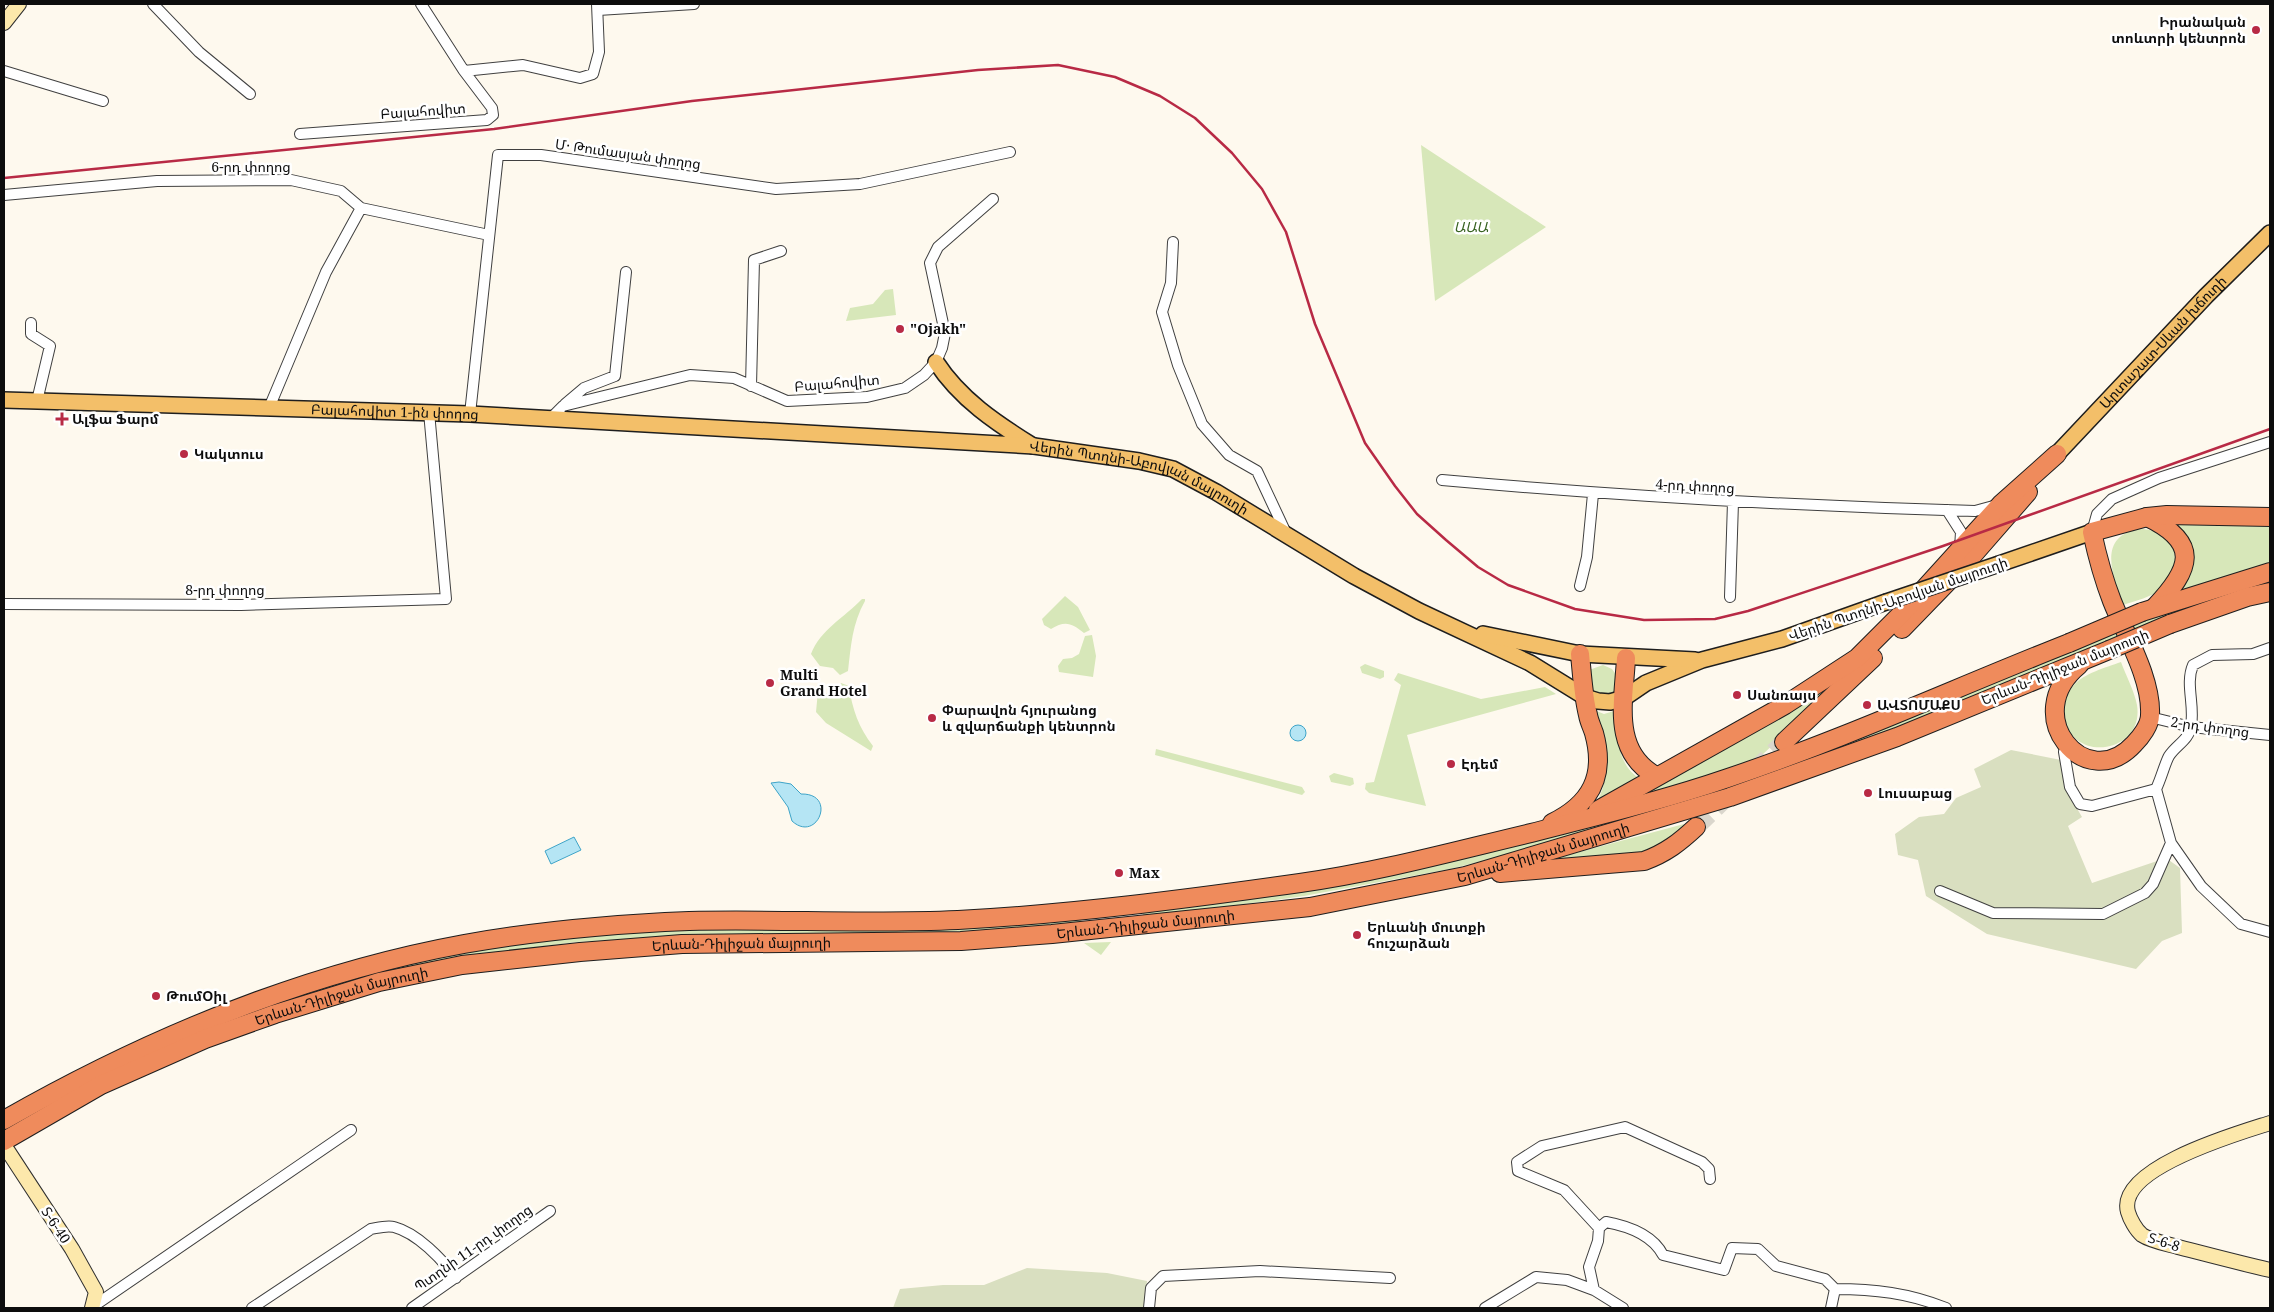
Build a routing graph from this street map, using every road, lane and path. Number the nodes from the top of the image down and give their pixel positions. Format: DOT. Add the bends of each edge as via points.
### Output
graph roads {
  1 [pos="19,4"];
  2 [pos="153,4"];
  3 [pos="421,4"];
  4 [pos="694,4"];
  5 [pos="598,7"];
  6 [pos="4,23"];
  7 [pos="4,71"];
  8 [pos="464,71"];
  9 [pos="250,94"];
  10 [pos="103,101"];
  11 [pos="300,134"];
  12 [pos="1010,152"];
  13 [pos="4,194"];
  14 [pos="993,199"];
  15 [pos="361,208"];
  16 [pos="2270,233"];
  17 [pos="489,235"];
  18 [pos="1173,242"];
  19 [pos="781,252"];
  20 [pos="626,272"];
  21 [pos="31,323"];
  22 [pos="936,362"];
  23 [pos="752,386"];
  24 [pos="4,400"];
  25 [pos="38,401"];
  26 [pos="563,406"];
  27 [pos="269,408"];
  28 [pos="429,412"];
  29 [pos="470,414"];
  30 [pos="550,419"];
  31 [pos="787,433"];
  32 [pos="2270,442"];
  33 [pos="1034,446"];
  34 [pos="2057,454"];
  35 [pos="1442,480"];
  36 [pos="1594,494"];
  37 [pos="1732,502"];
  38 [pos="2001,504"];
  39 [pos="1947,510"];
  40 [pos="2147,517"];
  41 [pos="2270,517"];
  42 [pos="2092,532"];
  43 [pos="1286,534"];
  44 [pos="1960,548"];
  45 [pos="2270,572"];
  46 [pos="1580,586"];
  47 [pos="2270,592"];
  48 [pos="1730,597"];
  49 [pos="4,604"];
  50 [pos="2149,610"];
  51 [pos="1460,629"];
  52 [pos="2270,648"];
  53 [pos="1580,654"];
  54 [pos="1626,658"];
  55 [pos="2087,659"];
  56 [pos="1702,660"];
  57 [pos="1585,697"];
  58 [pos="1624,698"];
  59 [pos="2150,717"];
  60 [pos="2191,727"];
  61 [pos="2270,735"];
  62 [pos="1784,742"];
  63 [pos="2071,749"];
  64 [pos="1656,776"];
  65 [pos="2156,789"];
  66 [pos="1577,822"];
  67 [pos="1696,827"];
  68 [pos="1530,833"];
  69 [pos="2171,843"];
  70 [pos="1464,876"];
  71 [pos="1940,891"];
  72 [pos="2270,932"];
  73 [pos="4,1120"];
  74 [pos="2270,1122"];
  75 [pos="351,1130"];
  76 [pos="4,1141"];
  77 [pos="4,1145"];
  78 [pos="1710,1179"];
  79 [pos="550,1211"];
  80 [pos="1599,1228"];
  81 [pos="2270,1270"];
  82 [pos="456,1278"];
  83 [pos="1390,1278"];
  84 [pos="1835,1289"];
  85 [pos="1594,1290"];
  86 [pos="91,1308"];
  87 [pos="252,1308"];
  88 [pos="412,1308"];
  89 [pos="1149,1308"];
  90 [pos="1485,1308"];
  91 [pos="1624,1308"];
  92 [pos="1831,1308"];
  93 [pos="1946,1308"];
  1 -- 6 [label="street"];
  2 -- 9 [label="street" via="199,52"];
  3 -- 8 [label="street"];
  4 -- 5 [label="street"];
  5 -- 8 [label="street" via="598,59 593,74 580,78 523,65"];
  7 -- 10 [label="street"];
  8 -- 11 [label="street, Բալահովիտ" via="492,108 493,115 487,120"];
  12 -- 17 [label="street, Մ․ Թումասյան փողոց" via="860,184 776,189 541,155 498,155"];
  13 -- 15 [label="street, 6-րդ փողոց" via="158,182 291,180 341,191"];
  14 -- 22 [label="street, Բալահովիտ" via="938,247 930,263 945,333"];
  15 -- 17 [label="street, 6-րդ փողոց"];
  15 -- 27 [label="street" via="326,272"];
  16 -- 34 [label="main road, Արտաշատ-Սևան խճուղի"];
  17 -- 29 [label="street, Մ․ Թումասյան փողոց"];
  18 -- 43 [label="street" via="1171,283 1162,312 1178,365 1202,424 1229,455 1257,471"];
  19 -- 23 [label="street" via="754,260"];
  20 -- 26 [label="street" via="615,376 584,388"];
  21 -- 25 [label="street" via="31,334 50,346"];
  22 -- 23 [label="street, Բալահովիտ" via="905,388 867,396 787,401"];
  22 -- 33 [label="main road" via="970,402"];
  23 -- 26 [label="street, Բալահովիտ" via="734,378 690,375"];
  24 -- 25 [label="main road, Բալահովիտ 1-ին փողոց"];
  25 -- 27 [label="main road, Բալահովիտ 1-ին փողոց"];
  26 -- 30 [label="street"];
  27 -- 28 [label="main road, Բալահովիտ 1-ին փողոց"];
  28 -- 29 [label="main road, Բալահովիտ 1-ին փողոց"];
  28 -- 49 [label="street, 8-րդ փողոց" via="446,599 241,605"];
  29 -- 30 [label="main road, Բալահովիտ 1-ին փողոց"];
  30 -- 31 [label="main road, Բալահովիտ 1-ին փողոց"];
  31 -- 33 [label="main road, Վերին Պտղնի-Աբովյան մայրուղի"];
  32 -- 42 [label="street" via="2159,478 2112,499 2097,514"];
  33 -- 43 [label="main road, Վերին Պտղնի-Աբովյան մայրուղի" via="1140,461 1173,470"];
  34 -- 38 [label="highway"];
  34 -- 62 [label="highway" via="2040,478 1930,602"];
  35 -- 36 [label="street, 4-րդ փողոց"];
  36 -- 37 [label="street, 4-րդ փողոց"];
  36 -- 46 [label="street" via="1587,557"];
  37 -- 39 [label="street, 4-րդ փողոց"];
  37 -- 48 [label="street"];
  38 -- 39 [label="street, 4-րդ փողոց" via="1975,511"];
  38 -- 44 [label="highway"];
  39 -- 44 [label="street" via="1961,532"];
  40 -- 41 [label="highway"];
  40 -- 42 [label="highway"];
  40 -- 50 [label="highway" via="2166,526 2177,536 2185,559 2176,583"];
  42 -- 56 [label="main road, Վերին Պտղնի-Աբովյան մայրուղի, bridge" via="1782,639"];
  42 -- 59 [label="highway" via="2111,600 2146,686"];
  43 -- 51 [label="main road, Վերին Պտղնի-Աբովյան մայրուղի" via="1354,576"];
  44 -- 64 [label="highway" via="1857,658 1785,705"];
  45 -- 50 [label="highway, Երևան-Դիլիջան մայրուղի"];
  47 -- 55 [label="highway, Երևան-Դիլիջան մայրուղի, bridge" via="2170,624"];
  50 -- 66 [label="highway, Երևան-Դիլիջան մայրուղի, bridge" via="1892,717 1727,779"];
  51 -- 53 [label="main road, Վերին Պտղնի-Աբովյան մայրուղի"];
  51 -- 57 [label="main road, Վերին Պտղնի-Աբովյան մայրուղի" via="1530,663"];
  52 -- 60 [label="street" via="2253,654 2212,655 2193,665 2189,682 2193,706"];
  53 -- 54 [label="main road, Վերին Պտղնի-Աբովյան մայրուղի"];
  53 -- 57 [label="highway"];
  54 -- 56 [label="main road, Վերին Պտղնի-Աբովյան մայրուղի"];
  54 -- 58 [label="highway"];
  55 -- 63 [label="highway" via="2065,679 2057,700 2056,727 2060,738"];
  55 -- 70 [label="highway, Երևան-Դիլիջան մայրուղի" via="1897,737 1730,797"];
  56 -- 58 [label="main road, Վերին Պտղնի-Աբովյան մայրուղի" via="1646,683"];
  57 -- 58 [label="main road, Վերին Պտղնի-Աբովյան մայրուղի" via="1610,702"];
  57 -- 68 [label="highway" via="1597,752 1596,780 1583,802 1554,822"];
  58 -- 64 [label="highway" via="1628,748 1640,765"];
  59 -- 60 [label="street, 2-րդ փողոց"];
  59 -- 63 [label="highway" via="2138,740 2116,756 2096,760"];
  60 -- 61 [label="street, 2-րդ փողոց"];
  60 -- 65 [label="street" via="2168,757"];
  63 -- 65 [label="street" via="2064,752 2070,786 2080,804 2086,806"];
  64 -- 66 [label="highway"];
  65 -- 69 [label="street"];
  66 -- 68 [label="highway, Երևան-Դիլիջան մայրուղի"];
  67 -- 70 [label="highway" via="1659,856 1644,861"];
  68 -- 73 [label="highway, Երևան-Դիլիջան մայրուղի" via="1453,854 1304,882 1050,913 955,920 686,921 531,934 464,944 365,965 249,1002 131,1053"];
  69 -- 71 [label="street" via="2153,884 2144,893 2103,914 1993,913"];
  69 -- 72 [label="street" via="2201,886 2230,916 2240,924"];
  70 -- 76 [label="highway, Երևան-Դիլիջան մայրուղի" via="1310,907 1061,934 961,941 682,944 462,965 362,987 205,1039 101,1085"];
  74 -- 81 [label="street, Տ-6-8 / Տ-6-8" via="2164,1162 2146,1174 2133,1189 2126,1207 2129,1218 2142,1234 2163,1243"];
  75 -- 86 [label="street"];
  77 -- 86 [label="street, Տ-6-40 / Տ-6-40" via="96,1292"];
  78 -- 80 [label="street" via="1709,1169 1702,1162 1624,1127 1542,1146 1517,1162 1518,1171 1564,1190"];
  79 -- 82 [label="street, Պտղնի 11-րդ փողոց"];
  80 -- 84 [label="street" via="1606,1222 1628,1226 1659,1247 1663,1255 1707,1268 1724,1270 1732,1248 1758,1250 1776,1266 1825,1279"];
  80 -- 85 [label="street" via="1589,1267"];
  82 -- 87 [label="street" via="446,1264 413,1236 393,1226 371,1229"];
  82 -- 88 [label="street, Պտղնի 11-րդ փողոց"];
  83 -- 89 [label="street" via="1260,1271 1164,1276 1151,1288"];
  84 -- 92 [label="street"];
  84 -- 93 [label="street" via="1872,1289"];
  85 -- 90 [label="street" via="1567,1280 1536,1277"];
  85 -- 91 [label="street"];
}
